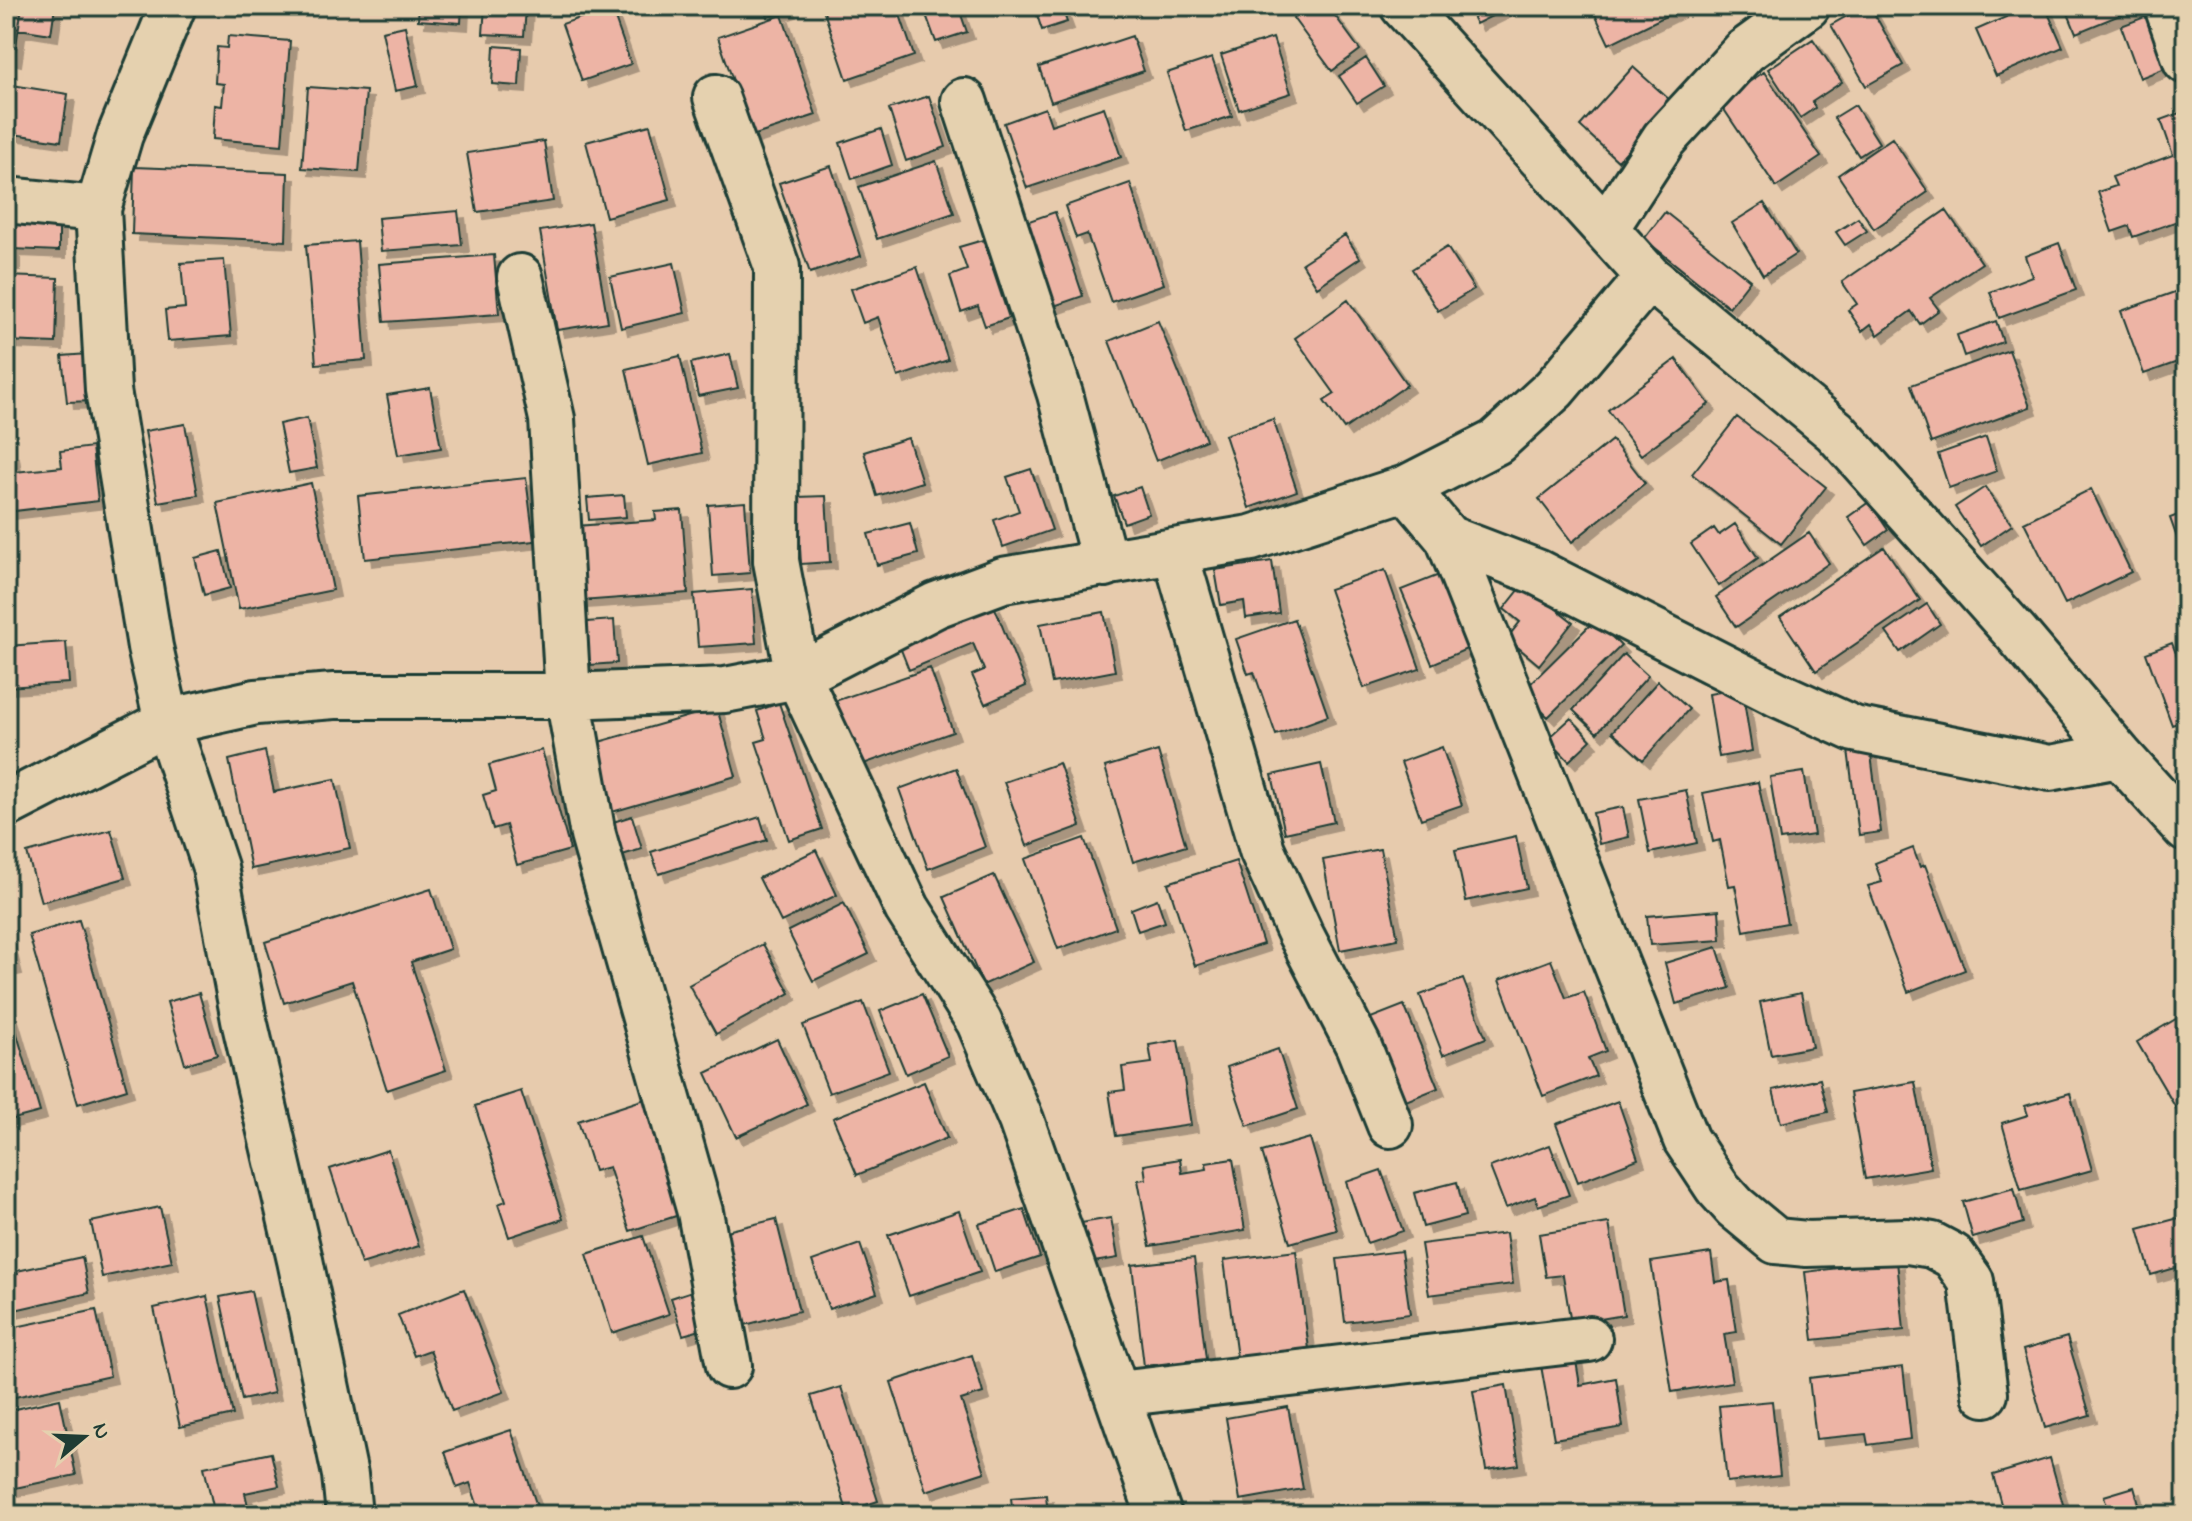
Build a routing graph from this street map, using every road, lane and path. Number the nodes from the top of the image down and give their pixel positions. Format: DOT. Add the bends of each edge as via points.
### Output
graph roads {
  1 [pos="173,6"];
  2 [pos="1403,6"];
  3 [pos="1807,6"];
  4 [pos="2167,6"];
  5 [pos="2186,61"];
  6 [pos="716,97"];
  7 [pos="964,101"];
  8 [pos="6,200"];
  9 [pos="98,209"];
  10 [pos="1606,228"];
  11 [pos="520,277"];
  12 [pos="1649,277"];
  13 [pos="1406,488"];
  14 [pos="1448,538"];
  15 [pos="1175,552"];
  16 [pos="1105,564"];
  17 [pos="798,676"];
  18 [pos="568,696"];
  19 [pos="167,722"];
  20 [pos="2119,755"];
  21 [pos="6,805"];
  22 [pos="2186,829"];
  23 [pos="1390,1125"];
  24 [pos="1589,1339"];
  25 [pos="729,1366"];
  26 [pos="1118,1394"];
  27 [pos="1985,1394"];
  28 [pos="349,1515"];
  29 [pos="1159,1515"];
  1 -- 9 [label="street" via="120,135"];
  2 -- 10 [label="street"];
  3 -- 10 [label="street" via="1745,51 1674,128"];
  4 -- 5 [label="street"];
  6 -- 17 [label="street" via="777,267 776,561"];
  7 -- 16 [label="street" via="1060,394"];
  8 -- 9 [label="street"];
  9 -- 19 [label="street" via="108,390"];
  10 -- 12 [label="street"];
  11 -- 18 [label="street" via="552,419"];
  12 -- 13 [label="street" via="1554,389 1496,442"];
  12 -- 20 [label="street" via="1835,431"];
  13 -- 14 [label="street"];
  13 -- 15 [label="street" via="1251,538"];
  14 -- 20 [label="street" via="1537,572 1854,729 2050,768"];
  14 -- 27 [label="street" via="1686,1140 1717,1187 1776,1241 1908,1241 1953,1256 1971,1281"];
  15 -- 16 [label="street"];
  15 -- 23 [label="street" via="1262,850 1358,1045"];
  16 -- 17 [label="street" via="1003,580 936,605"];
  17 -- 18 [label="street" via="725,690"];
  17 -- 26 [label="street" via="907,908 979,1022 1021,1120"];
  18 -- 19 [label="street" via="334,696 256,702"];
  18 -- 25 [label="street" via="593,835 700,1212"];
  19 -- 21 [label="street"];
  19 -- 28 [label="street" via="215,867 345,1475"];
  20 -- 22 [label="street"];
  24 -- 26 [label="street"];
  26 -- 29 [label="street"];
}
